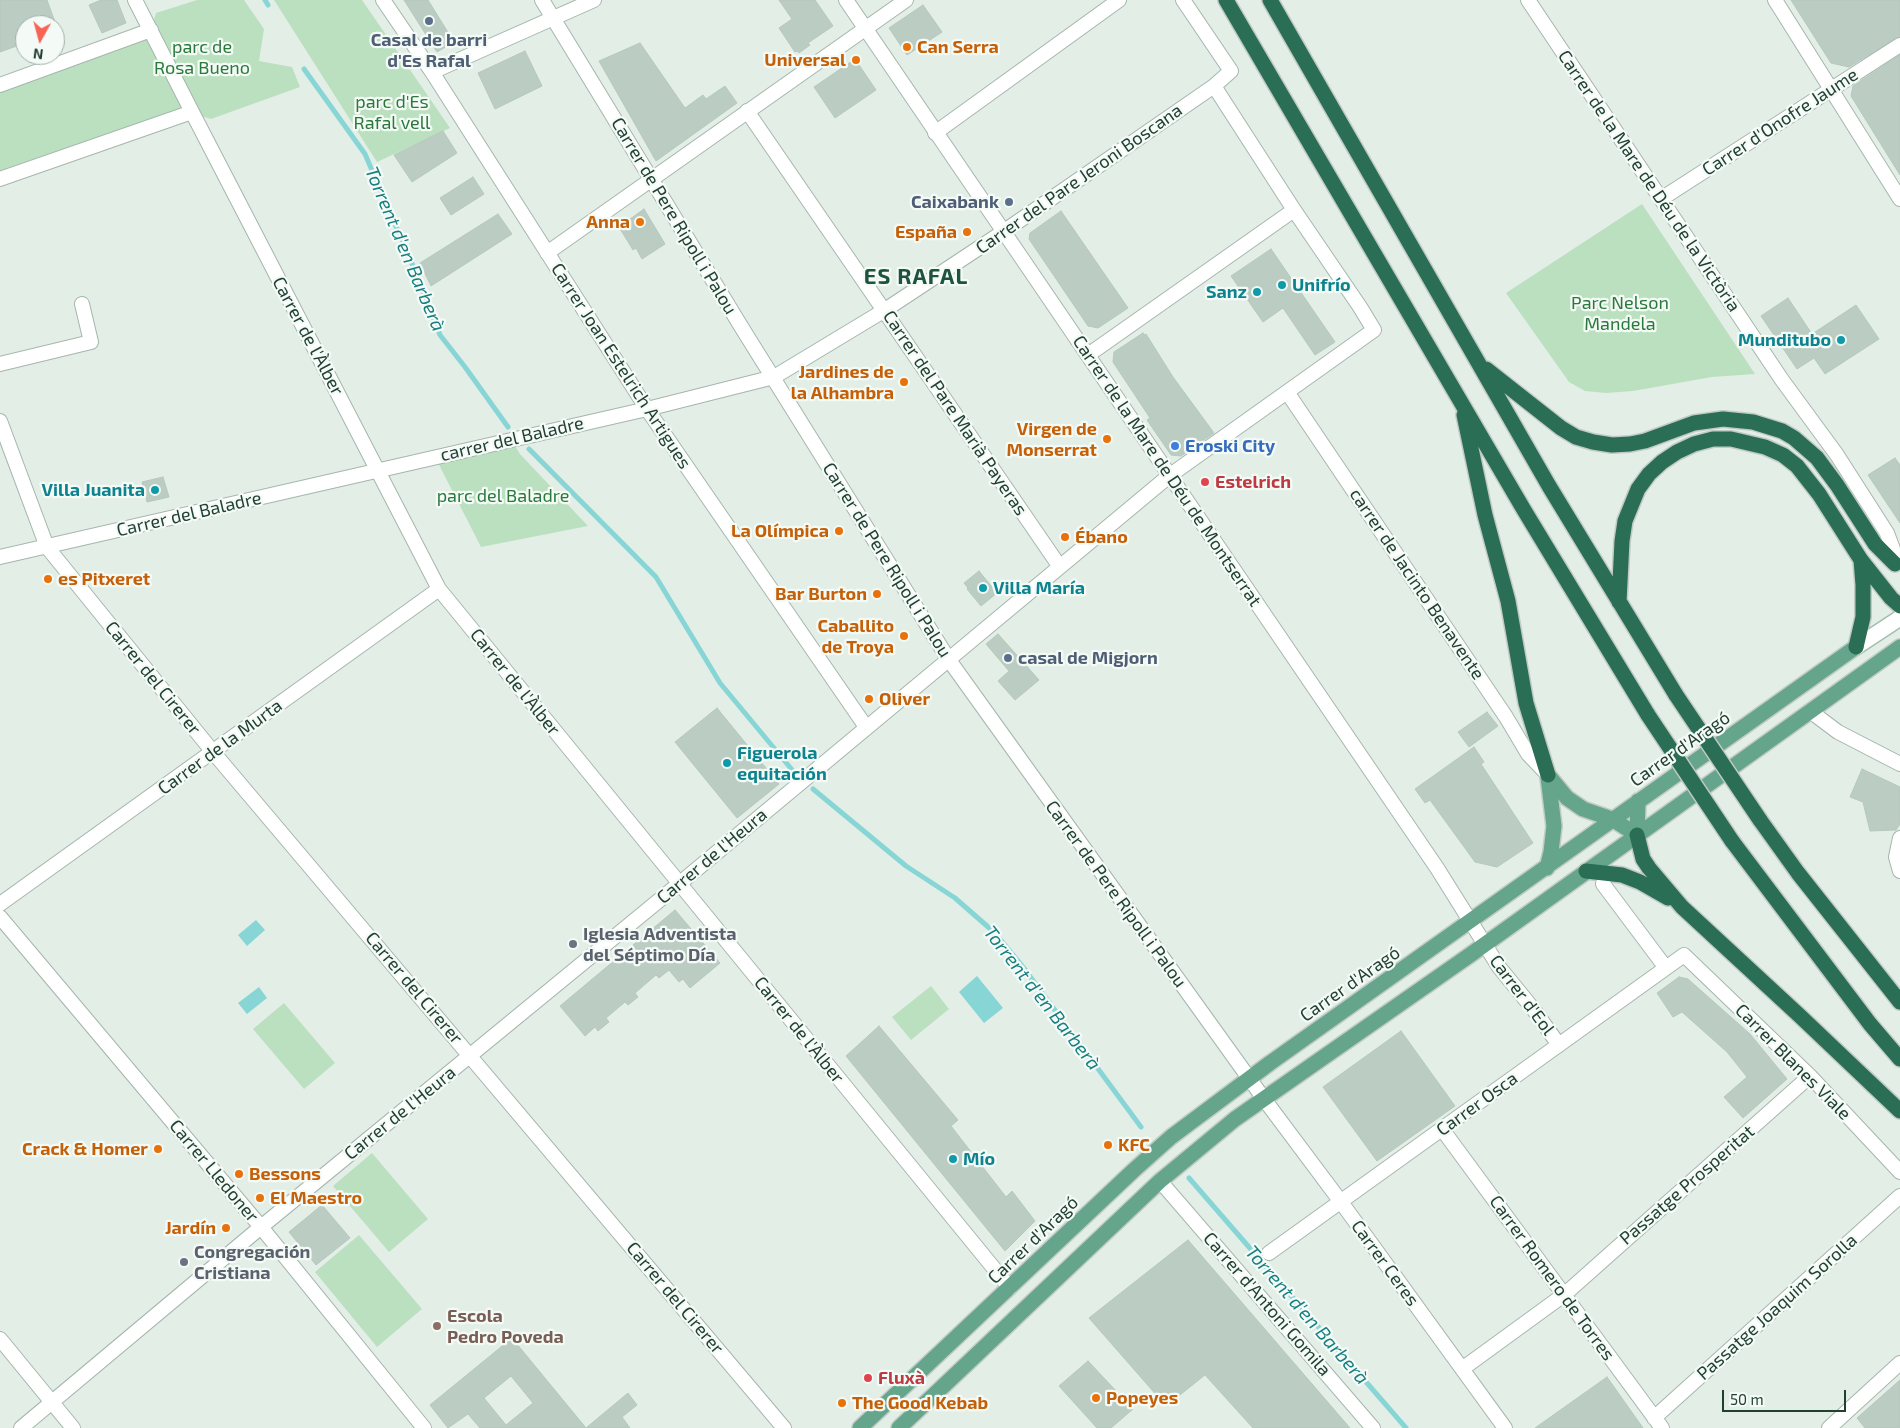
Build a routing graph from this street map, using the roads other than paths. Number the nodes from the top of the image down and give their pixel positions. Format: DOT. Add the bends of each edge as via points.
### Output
graph roads {
  1 [pos="135,0"];
  2 [pos="383,0"];
  3 [pos="542,0"];
  4 [pos="594,0"];
  5 [pos="846,0"];
  6 [pos="906,0"];
  7 [pos="1119,0"];
  8 [pos="1183,0"];
  9 [pos="1226,0"];
  10 [pos="1270,0"];
  11 [pos="1528,0"];
  12 [pos="1775,0"];
  13 [pos="554,19"];
  14 [pos="865,28"];
  15 [pos="151,30"];
  16 [pos="1900,45"];
  17 [pos="432,72"];
  18 [pos="0,85"];
  19 [pos="1214,86"];
  20 [pos="1831,88"];
  21 [pos="747,111"];
  22 [pos="192,112"];
  23 [pos="935,132"];
  24 [pos="0,179"];
  25 [pos="650,179"];
  26 [pos="1661,199"];
  27 [pos="1900,199"];
  28 [pos="1294,210"];
  29 [pos="1003,232"];
  30 [pos="548,253"];
  31 [pos="82,304"];
  32 [pos="885,310"];
  33 [pos="1088,355"];
  34 [pos="0,364"];
  35 [pos="1478,364"];
  36 [pos="774,377"];
  37 [pos="1287,392"];
  38 [pos="1461,402"];
  39 [pos="647,409"];
  40 [pos="0,421"];
  41 [pos="378,470"];
  42 [pos="1169,476"];
  43 [pos="47,546"];
  44 [pos="0,557"];
  45 [pos="1861,560"];
  46 [pos="1060,567"];
  47 [pos="1898,568"];
  48 [pos="439,589"];
  49 [pos="1619,602"];
  50 [pos="1900,606"];
  51 [pos="1900,618"];
  52 [pos="1856,647"];
  53 [pos="1900,647"];
  54 [pos="949,660"];
  55 [pos="1810,711"];
  56 [pos="866,727"];
  57 [pos="214,752"];
  58 [pos="1900,764"];
  59 [pos="1548,775"];
  60 [pos="1638,801"];
  61 [pos="1612,819"];
  62 [pos="1637,835"];
  63 [pos="1899,842"];
  64 [pos="1546,868"];
  65 [pos="1586,871"];
  66 [pos="1900,871"];
  67 [pos="680,884"];
  68 [pos="1603,884"];
  69 [pos="0,904"];
  70 [pos="1682,907"];
  71 [pos="0,917"];
  72 [pos="1471,922"];
  73 [pos="1485,944"];
  74 [pos="1684,955"];
  75 [pos="1666,968"];
  76 [pos="1900,1002"];
  77 [pos="1559,1045"];
  78 [pos="471,1055"];
  79 [pos="1900,1059"];
  80 [pos="1810,1076"];
  81 [pos="1249,1079"];
  82 [pos="1264,1099"];
  83 [pos="1900,1112"];
  84 [pos="1442,1129"];
  85 [pos="1900,1172"];
  86 [pos="1160,1181"];
  87 [pos="1900,1196"];
  88 [pos="1341,1202"];
  89 [pos="261,1227"];
  90 [pos="1269,1254"];
  91 [pos="1010,1288"];
  92 [pos="1564,1294"];
  93 [pos="1018,1315"];
  94 [pos="0,1339"];
  95 [pos="1900,1362"];
  96 [pos="1462,1368"];
  97 [pos="52,1403"];
  98 [pos="1658,1423"];
  99 [pos="21,1428"];
  100 [pos="73,1428"];
  101 [pos="424,1428"];
  102 [pos="784,1428"];
  103 [pos="860,1428"];
  104 [pos="899,1428"];
  105 [pos="1373,1428"];
  106 [pos="1504,1428"];
  107 [pos="1829,1428"];
  1 -- 15 [label="street, Carrer de l'Àlber"];
  2 -- 17 [label="street, Carrer Joan Estelrich Artigues"];
  3 -- 13 [label="street, Carrer de Pere Ripoll i Palou"];
  4 -- 13 [label="street"];
  5 -- 14 [label="street, Carrer de la Mare de Déu de Montserrat"];
  6 -- 14 [label="street"];
  7 -- 23 [label="street"];
  8 -- 19 [label="street" via="1230,71"];
  9 -- 38 [label="highway"];
  10 -- 35 [label="highway"];
  11 -- 26 [label="street, Carrer de la Mare de Déu de la Victòria"];
  12 -- 20 [label="street"];
  13 -- 17 [label="street"];
  13 -- 25 [label="street, Carrer de Pere Ripoll i Palou"];
  14 -- 21 [label="street"];
  14 -- 23 [label="street, Carrer de la Mare de Déu de Montserrat"];
  15 -- 18 [label="street"];
  15 -- 22 [label="street, Carrer de l'Àlber"];
  16 -- 20 [label="street, Carrer d'Onofre Jaume"];
  17 -- 30 [label="street, Carrer Joan Estelrich Artigues"];
  19 -- 28 [label="street"];
  19 -- 29 [label="street, Carrer del Pare Jeroni Boscana"];
  20 -- 26 [label="street, Carrer d'Onofre Jaume"];
  20 -- 27 [label="street"];
  21 -- 25 [label="street"];
  21 -- 32 [label="street, Carrer del Pare Marià Payeras"];
  22 -- 24 [label="street"];
  22 -- 41 [label="street, Carrer de l'Àlber"];
  23 -- 29 [label="street, Carrer de la Mare de Déu de Montserrat"];
  25 -- 30 [label="street"];
  25 -- 36 [label="street, Carrer de Pere Ripoll i Palou"];
  26 -- 47 [label="street, Carrer de la Mare de Déu de la Victòria" via="1782,380 1837,455 1887,533"];
  28 -- 33 [label="street"];
  28 -- 37 [label="street" via="1374,330"];
  29 -- 32 [label="street, Carrer del Pare Jeroni Boscana"];
  29 -- 33 [label="street, Carrer de la Mare de Déu de Montserrat"];
  30 -- 39 [label="street, Carrer Joan Estelrich Artigues"];
  31 -- 34 [label="street" via="91,342"];
  32 -- 36 [label="street, Carrer del Pare Jeroni Boscana"];
  32 -- 46 [label="street, Carrer del Pare Marià Payeras"];
  33 -- 42 [label="street, Carrer de la Mare de Déu de Montserrat"];
  35 -- 47 [label="highway" via="1561,428 1592,442 1612,446 1637,443 1694,423 1723,419 1753,422 1782,431 1817,458 1875,544"];
  35 -- 49 [label="highway"];
  36 -- 39 [label="street, Carrer del Pare Jeroni Boscana"];
  36 -- 54 [label="street, Carrer de Pere Ripoll i Palou"];
  37 -- 42 [label="street, Carrer de l'Heura"];
  37 -- 59 [label="street, carrer de Jacinto Benavente" via="1528,754"];
  38 -- 59 [label="highway" via="1485,516 1508,601 1526,703"];
  38 -- 79 [label="highway, bridge" via="1648,715 1732,841"];
  39 -- 41 [label="street, carrer del Baladre"];
  39 -- 56 [label="street, Carrer Joan Estelrich Artigues"];
  40 -- 43 [label="street, Carrer del Cirerer"];
  41 -- 43 [label="street, Carrer del Baladre"];
  41 -- 48 [label="street, Carrer de l'Àlber"];
  42 -- 46 [label="street, Carrer de l'Heura"];
  42 -- 72 [label="street, Carrer de la Mare de Déu de Montserrat"];
  43 -- 44 [label="street, Carrer del Baladre"];
  43 -- 57 [label="street, Carrer del Cirerer"];
  45 -- 49 [label="highway" via="1797,466 1765,446 1713,439 1694,444 1670,457 1649,474 1638,489 1625,521"];
  45 -- 50 [label="highway"];
  45 -- 52 [label="highway" via="1863,611"];
  46 -- 54 [label="street, Carrer de l'Heura"];
  48 -- 57 [label="street, Carrer de la Murta"];
  48 -- 67 [label="street, Carrer de l'Àlber"];
  49 -- 76 [label="highway, bridge" via="1676,695 1760,820"];
  51 -- 52 [label="main road, Carrer d'Aragó"];
  52 -- 60 [label="main road, Carrer d'Aragó"];
  53 -- 55 [label="main road"];
  54 -- 56 [label="street, Carrer de l'Heura"];
  54 -- 81 [label="street, Carrer de Pere Ripoll i Palou"];
  55 -- 58 [label="street" via="1838,732"];
  55 -- 62 [label="main road"];
  56 -- 67 [label="street, Carrer de l'Heura"];
  57 -- 69 [label="street, Carrer de la Murta"];
  57 -- 78 [label="street, Carrer del Cirerer"];
  59 -- 61 [label="main road" via="1567,798 1583,809"];
  59 -- 64 [label="main road" via="1554,826 1552,852"];
  60 -- 61 [label="main road, Carrer d'Aragó"];
  60 -- 62 [label="main road"];
  61 -- 62 [label="main road"];
  61 -- 64 [label="main road, Carrer d'Aragó"];
  62 -- 65 [label="main road"];
  62 -- 70 [label="highway" via="1643,859"];
  63 -- 66 [label="street" via="1896,856"];
  64 -- 72 [label="main road, Carrer d'Aragó"];
  65 -- 70 [label="highway" via="1622,875"];
  65 -- 73 [label="main road"];
  67 -- 78 [label="street, Carrer de l'Heura"];
  67 -- 91 [label="street, Carrer de l'Àlber"];
  68 -- 75 [label="street"];
  70 -- 83 [label="highway"];
  71 -- 89 [label="street, Carrer Lledoner"];
  72 -- 73 [label="street, Carrer de la Mare de Déu de Montserrat"];
  72 -- 81 [label="main road, Carrer d'Aragó"];
  73 -- 77 [label="street, Carrer d'Eol"];
  73 -- 82 [label="main road"];
  74 -- 75 [label="street, Carrer Osca"];
  74 -- 80 [label="street, Carrer Blanes Viale"];
  75 -- 77 [label="street, Carrer Osca"];
  77 -- 84 [label="street, Carrer Osca"];
  78 -- 89 [label="street, Carrer de l'Heura"];
  78 -- 102 [label="street, Carrer del Cirerer"];
  80 -- 85 [label="street, Carrer Blanes Viale"];
  80 -- 92 [label="street, Passatge Prosperitat"];
  81 -- 82 [label="street, Carrer de Pere Ripoll i Palou"];
  81 -- 91 [label="main road, Carrer d'Aragó" via="1171,1137"];
  82 -- 86 [label="main road"];
  82 -- 88 [label="street, Carrer Ceres"];
  84 -- 88 [label="street, Carrer Osca"];
  84 -- 92 [label="street, Carrer Romero de Torres"];
  86 -- 93 [label="main road"];
  86 -- 105 [label="street, Carrer d'Antoni Gomila"];
  87 -- 98 [label="street, Passatge Joaquim Sorolla"];
  88 -- 90 [label="street, Carrer Osca"];
  88 -- 96 [label="street, Carrer Ceres"];
  89 -- 97 [label="street, Carrer de l'Heura"];
  89 -- 101 [label="street, Carrer Lledoner"];
  91 -- 93 [label="main road" via="1017,1301"];
  91 -- 103 [label="main road, Carrer d'Aragó"];
  92 -- 96 [label="street, Passatge Prosperitat"];
  92 -- 98 [label="street, Carrer Romero de Torres"];
  93 -- 104 [label="main road"];
  94 -- 97 [label="street"];
  95 -- 107 [label="street"];
  96 -- 106 [label="street, Carrer Ceres"];
  97 -- 99 [label="street, Carrer de l'Heura"];
  97 -- 100 [label="street"];
}
